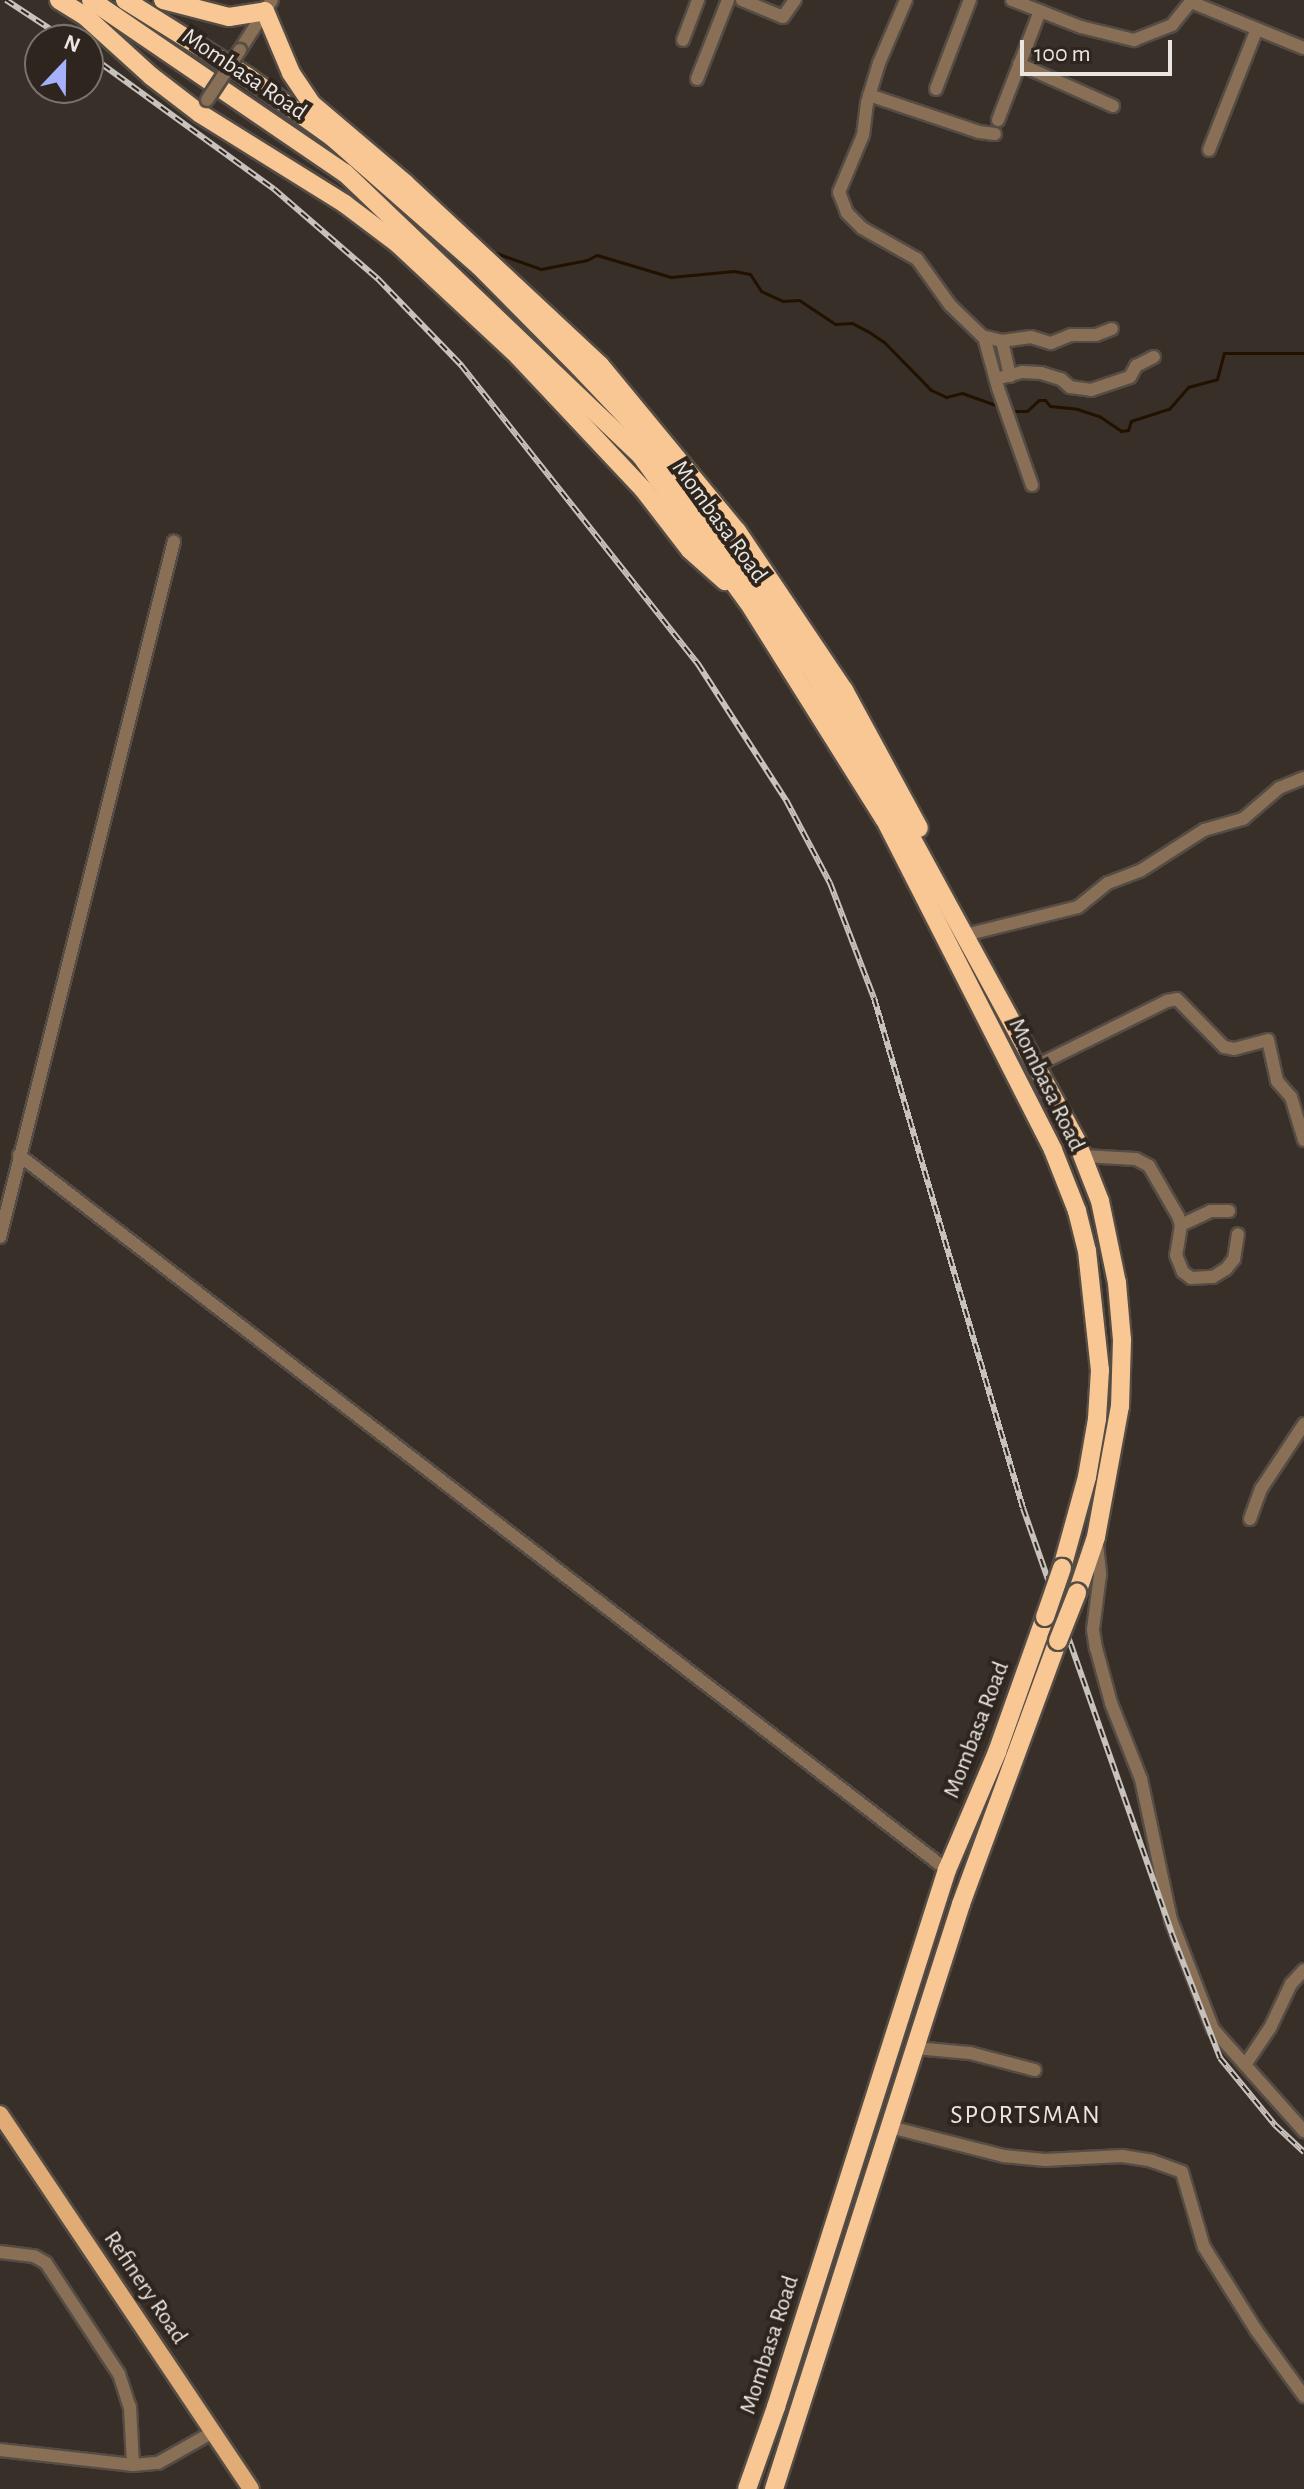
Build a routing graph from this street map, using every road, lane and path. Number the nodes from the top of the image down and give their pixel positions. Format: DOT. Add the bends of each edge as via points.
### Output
graph roads {
  1 [pos="59,0"];
  2 [pos="91,0"];
  3 [pos="125,0"];
  4 [pos="163,0"];
  5 [pos="698,0"];
  6 [pos="728,0"];
  7 [pos="742,0"];
  8 [pos="795,0"];
  9 [pos="906,0"];
  10 [pos="970,0"];
  11 [pos="1012,0"];
  12 [pos="1192,1"];
  13 [pos="268,6"];
  14 [pos="1040,11"];
  15 [pos="1257,29"];
  16 [pos="683,40"];
  17 [pos="1304,48"];
  18 [pos="1019,64"];
  19 [pos="697,79"];
  20 [pos="936,89"];
  21 [pos="869,95"];
  22 [pos="203,106"];
  23 [pos="1113,106"];
  24 [pos="1209,150"];
  25 [pos="1112,329"];
  26 [pos="984,337"];
  27 [pos="1002,341"];
  28 [pos="1154,357"];
  29 [pos="1010,376"];
  30 [pos="997,384"];
  31 [pos="1032,485"];
  32 [pos="174,541"];
  33 [pos="748,602"];
  34 [pos="1304,778"];
  35 [pos="948,903"];
  36 [pos="965,935"];
  37 [pos="1036,1066"];
  38 [pos="1304,1140"];
  39 [pos="19,1155"];
  40 [pos="1083,1156"];
  41 [pos="1229,1211"];
  42 [pos="1181,1225"];
  43 [pos="1238,1234"];
  44 [pos="0,1237"];
  45 [pos="1304,1424"];
  46 [pos="1250,1519"];
  47 [pos="1096,1537"];
  48 [pos="947,1870"];
  49 [pos="1304,1970"];
  50 [pos="915,2048"];
  51 [pos="1245,2065"];
  52 [pos="1035,2070"];
  53 [pos="0,2114"];
  54 [pos="890,2127"];
  55 [pos="1304,2131"];
  56 [pos="0,2252"];
  57 [pos="1304,2396"];
  58 [pos="213,2432"];
  59 [pos="0,2450"];
  60 [pos="133,2465"];
  61 [pos="251,2489"];
  62 [pos="747,2489"];
  63 [pos="774,2489"];
  1 -- 22 [label="highway" via="86,17 151,76"];
  2 -- 33 [label="highway, Mombasa Road" via="345,173 641,456"];
  3 -- 35 [label="highway, Mombasa Road" via="332,137 479,266 635,426 813,672"];
  4 -- 13 [label="highway" via="229,17"];
  5 -- 16 [label="street"];
  6 -- 19 [label="street"];
  7 -- 8 [label="street" via="783,17"];
  9 -- 21 [label="street"];
  10 -- 20 [label="street"];
  11 -- 14 [label="street"];
  12 -- 14 [label="street" via="1172,25 1134,40 1097,33"];
  12 -- 15 [label="street"];
  13 -- 22 [label="street, bridge"];
  13 -- 35 [label="highway" via="291,73 312,104 600,365 737,531 880,752 925,840"];
  14 -- 18 [label="street"];
  15 -- 17 [label="street"];
  15 -- 24 [label="street"];
  18 -- 21 [label="street" via="997,127 979,132"];
  18 -- 23 [label="street"];
  21 -- 26 [label="street" via="863,135 839,192 842,203 862,228 917,259 950,305"];
  22 -- 33 [label="highway" via="398,244 518,356 643,489 690,550"];
  25 -- 27 [label="street" via="1051,343 1027,337"];
  26 -- 27 [label="street"];
  26 -- 30 [label="street"];
  27 -- 29 [label="street"];
  28 -- 29 [label="street" via="1136,366 1130,377 1091,390 1041,373"];
  29 -- 30 [label="street"];
  30 -- 31 [label="street"];
  32 -- 39 [label="street"];
  33 -- 48 [label="highway, Mombasa Road, bridge" via="885,820 1053,1150 1087,1251 1100,1370 1087,1477 1062,1568 997,1752"];
  34 -- 36 [label="street" via="1279,788 1243,819 1204,830 1140,871 1108,883 1078,907"];
  35 -- 36 [label="highway, Mombasa Road"];
  36 -- 37 [label="highway, Mombasa Road"];
  37 -- 38 [label="street" via="1177,999 1224,1047 1268,1040 1277,1081 1290,1095"];
  37 -- 40 [label="highway, Mombasa Road"];
  39 -- 44 [label="street"];
  39 -- 48 [label="street"];
  40 -- 42 [label="street" via="1143,1161"];
  40 -- 47 [label="highway, Mombasa Road" via="1100,1201 1122,1340 1120,1406"];
  41 -- 42 [label="street" via="1211,1211"];
  42 -- 43 [label="street" via="1176,1255 1191,1278 1213,1277 1226,1269 1234,1259"];
  45 -- 46 [label="street" via="1269,1476"];
  47 -- 50 [label="highway, Mombasa Road, bridge" via="961,1904"];
  47 -- 51 [label="street" via="1100,1575 1094,1640 1111,1703 1141,1779 1163,1894 1211,2025"];
  48 -- 62 [label="highway, Mombasa Road"];
  49 -- 51 [label="street"];
  50 -- 52 [label="street" via="970,2053"];
  50 -- 54 [label="highway, Mombasa Road"];
  51 -- 55 [label="street"];
  53 -- 58 [label="main road, Refinery Road"];
  54 -- 57 [label="street" via="1004,2156 1122,2156 1182,2172 1204,2247"];
  54 -- 63 [label="highway, Mombasa Road"];
  56 -- 60 [label="street" via="34,2256 46,2263 119,2374 130,2407"];
  58 -- 60 [label="street" via="158,2463"];
  58 -- 61 [label="main road, Refinery Road"];
  59 -- 60 [label="street"];
}
